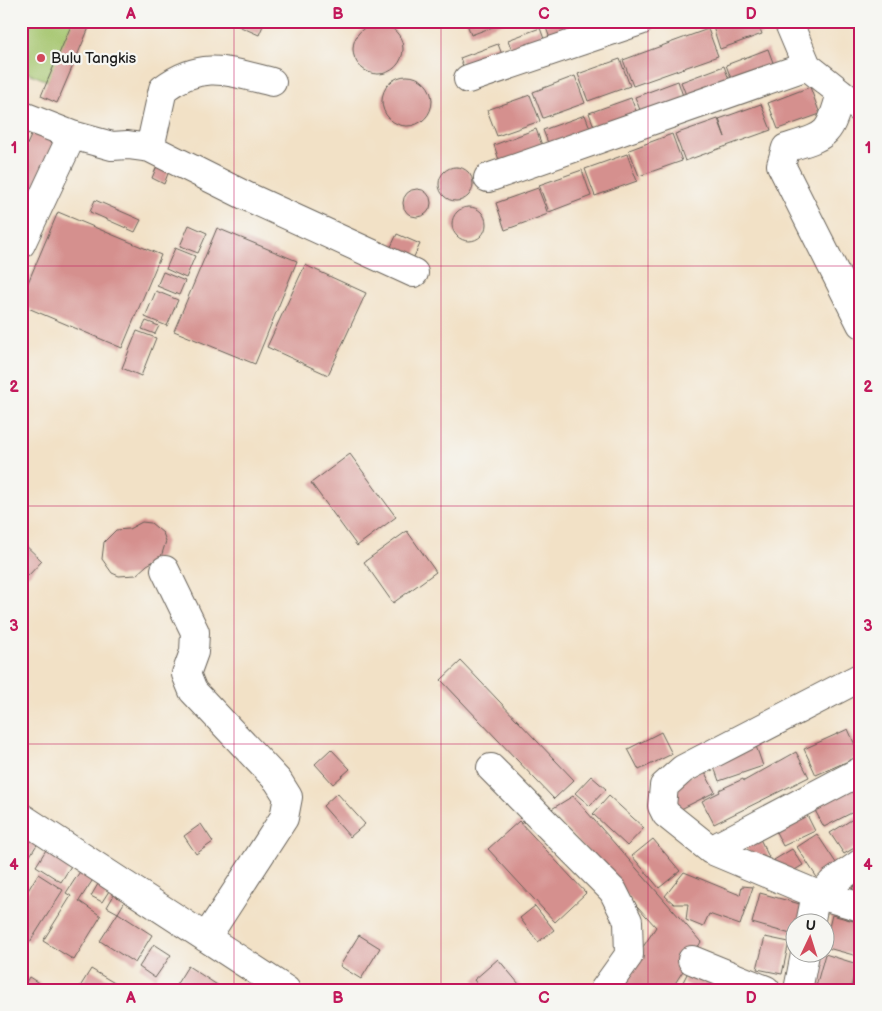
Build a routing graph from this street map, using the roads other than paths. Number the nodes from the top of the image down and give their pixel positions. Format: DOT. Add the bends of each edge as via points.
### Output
graph roads {
  1 [pos="640,21"];
  2 [pos="788,21"];
  3 [pos="807,66"];
  4 [pos="468,79"];
  5 [pos="272,82"];
  6 [pos="851,101"];
  7 [pos="24,124"];
  8 [pos="72,135"];
  9 [pos="150,148"];
  10 [pos="488,178"];
  11 [pos="21,244"];
  12 [pos="414,273"];
  13 [pos="861,324"];
  14 [pos="165,570"];
  15 [pos="859,684"];
  16 [pos="491,768"];
  17 [pos="861,771"];
  18 [pos="21,817"];
  19 [pos="711,850"];
  20 [pos="861,863"];
  21 [pos="816,894"];
  22 [pos="861,907"];
  23 [pos="812,914"];
  24 [pos="206,938"];
  25 [pos="692,960"];
  26 [pos="803,964"];
  27 [pos="286,990"];
  28 [pos="604,990"];
  29 [pos="766,990"];
  30 [pos="798,990"];
  1 -- 4 [label="street"];
  2 -- 3 [label="street"];
  3 -- 6 [label="street"];
  3 -- 10 [label="street"];
  5 -- 9 [label="street" via="207,69 178,78 163,89"];
  6 -- 13 [label="street" via="819,138 786,148 780,165"];
  7 -- 8 [label="street"];
  8 -- 9 [label="street" via="112,146"];
  8 -- 11 [label="street"];
  9 -- 12 [label="street"];
  14 -- 24 [label="street" via="195,632 194,652 186,674 193,691 278,782 288,797 284,818"];
  15 -- 19 [label="street" via="683,769 668,781 662,795 666,814"];
  16 -- 28 [label="street" via="613,891 628,921 629,955"];
  17 -- 19 [label="street"];
  18 -- 24 [label="street"];
  19 -- 21 [label="street"];
  20 -- 21 [label="street" via="822,894"];
  21 -- 22 [label="street"];
  21 -- 23 [label="street"];
  24 -- 27 [label="street"];
  25 -- 29 [label="street"];
  26 -- 30 [label="street"];
}
